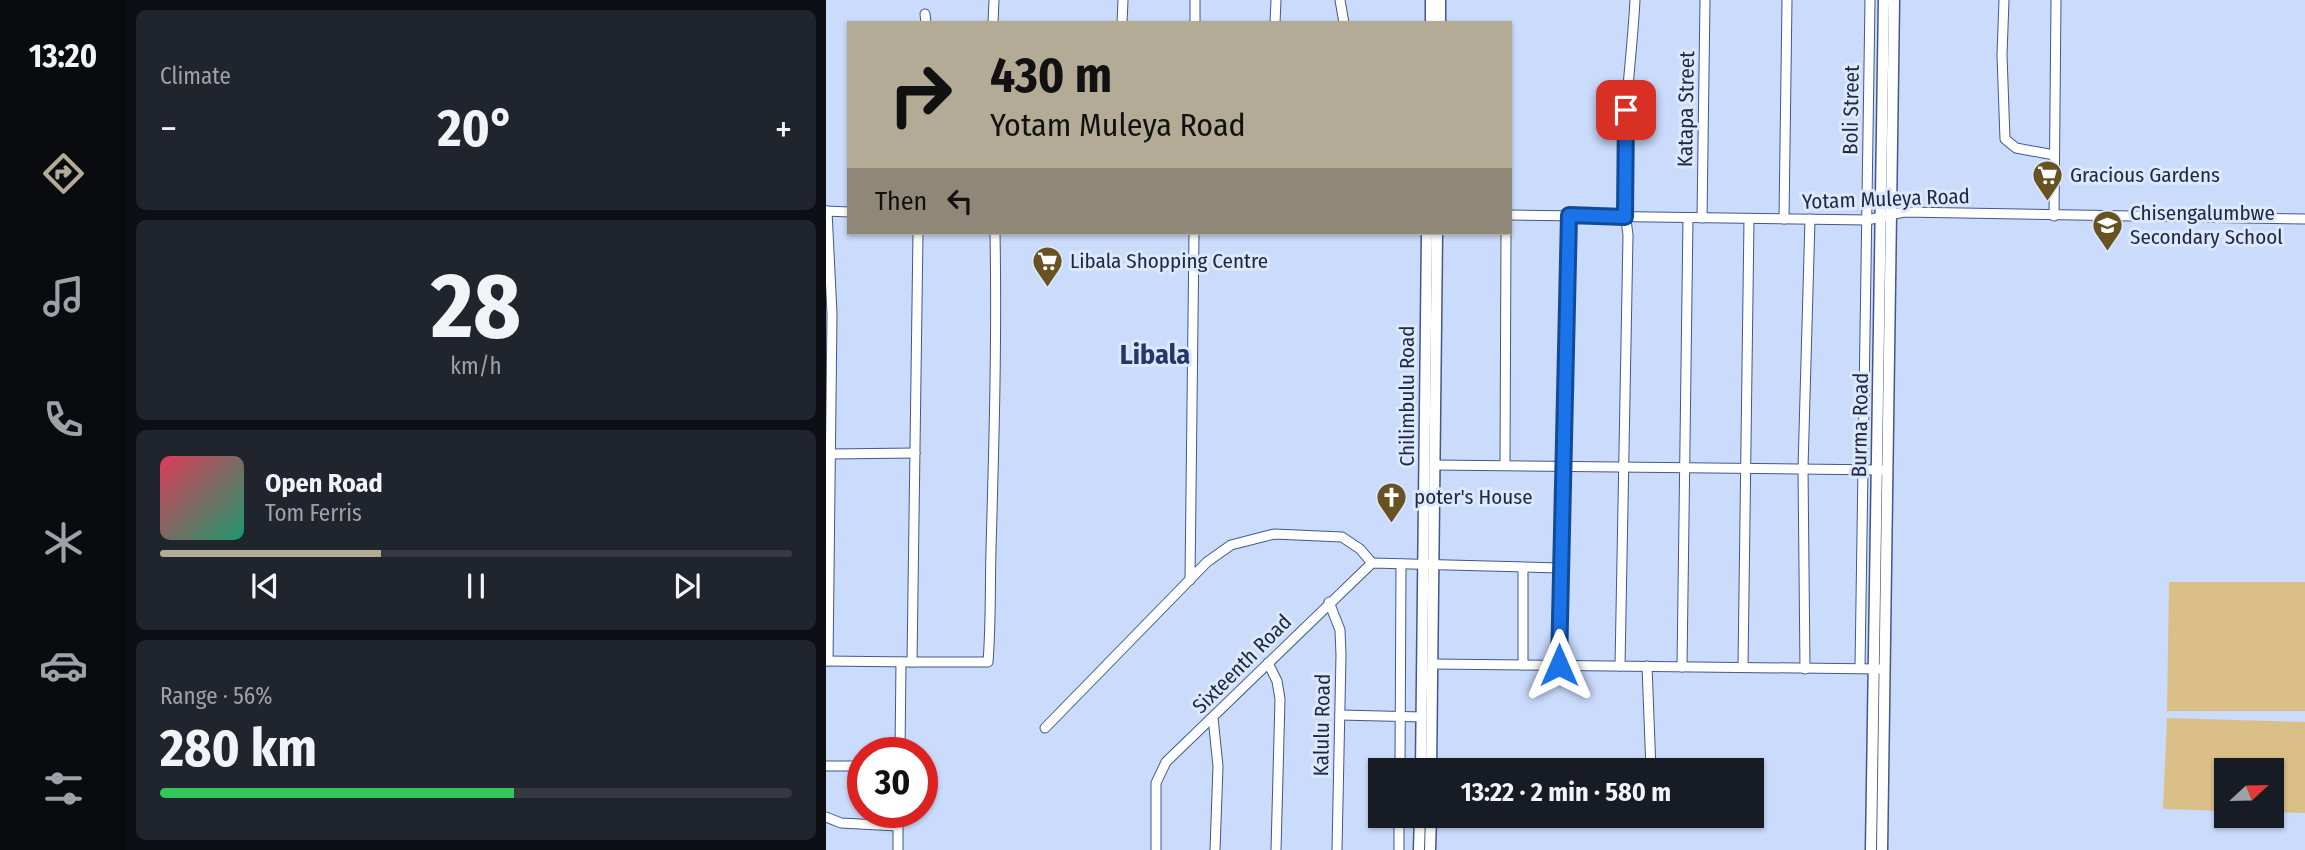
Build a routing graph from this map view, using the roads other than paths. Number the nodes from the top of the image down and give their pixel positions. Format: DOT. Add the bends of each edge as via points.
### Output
graph roads {
  1 [pos="994,0"];
  2 [pos="1122,0"];
  3 [pos="1195,0"];
  4 [pos="1276,0"];
  5 [pos="1340,0"];
  6 [pos="1431,0"];
  7 [pos="1440,0"];
  8 [pos="1635,0"];
  9 [pos="1705,0"];
  10 [pos="1787,0"];
  11 [pos="1870,0"];
  12 [pos="1884,0"];
  13 [pos="1894,0"];
  14 [pos="2004,0"];
  15 [pos="2056,0"];
  16 [pos="993,21"];
  17 [pos="1122,21"];
  18 [pos="1195,21"];
  19 [pos="1275,21"];
  20 [pos="1343,21"];
  21 [pos="1431,21"];
  22 [pos="1440,21"];
  23 [pos="2054,155"];
  24 [pos="826,211"];
  25 [pos="847,212"];
  26 [pos="1512,215"];
  27 [pos="1569,215"];
  28 [pos="1887,215"];
  29 [pos="2054,216"];
  30 [pos="1625,217"];
  31 [pos="1688,218"];
  32 [pos="1702,218"];
  33 [pos="1749,219"];
  34 [pos="1784,219"];
  35 [pos="1810,219"];
  36 [pos="2305,219"];
  37 [pos="1867,220"];
  38 [pos="918,235"];
  39 [pos="995,235"];
  40 [pos="1194,235"];
  41 [pos="1427,235"];
  42 [pos="1437,235"];
  43 [pos="1506,235"];
  44 [pos="829,314"];
  45 [pos="828,413"];
  46 [pos="915,453"];
  47 [pos="831,454"];
  48 [pos="1433,465"];
  49 [pos="1505,465"];
  50 [pos="1564,466"];
  51 [pos="1623,466"];
  52 [pos="1685,467"];
  53 [pos="1743,468"];
  54 [pos="1803,468"];
  55 [pos="1864,469"];
  56 [pos="1883,470"];
  57 [pos="827,491"];
  58 [pos="1372,563"];
  59 [pos="1401,564"];
  60 [pos="1428,564"];
  61 [pos="1523,568"];
  62 [pos="1559,568"];
  63 [pos="827,569"];
  64 [pos="1190,580"];
  65 [pos="1329,602"];
  66 [pos="827,661"];
  67 [pos="906,662"];
  68 [pos="1268,663"];
  69 [pos="1432,664"];
  70 [pos="1522,665"];
  71 [pos="1559,665"];
  72 [pos="1620,666"];
  73 [pos="1647,666"];
  74 [pos="1682,667"];
  75 [pos="1743,667"];
  76 [pos="1860,668"];
  77 [pos="1805,669"];
  78 [pos="1880,669"];
  79 [pos="1340,715"];
  80 [pos="1401,716"];
  81 [pos="1422,717"];
  82 [pos="1213,718"];
  83 [pos="1045,728"];
  84 [pos="901,737"];
  85 [pos="1400,758"];
  86 [pos="1421,758"];
  87 [pos="1431,758"];
  88 [pos="1651,758"];
  89 [pos="826,766"];
  90 [pos="847,766"];
  91 [pos="826,817"];
  92 [pos="847,823"];
  93 [pos="898,828"];
  94 [pos="1399,828"];
  95 [pos="1420,828"];
  96 [pos="1430,828"];
  97 [pos="898,850"];
  98 [pos="1156,850"];
  99 [pos="1215,850"];
  100 [pos="1276,850"];
  101 [pos="1337,850"];
  102 [pos="1399,850"];
  103 [pos="1419,850"];
  104 [pos="1430,850"];
  105 [pos="1871,850"];
  106 [pos="1882,850"];
  1 -- 16 [label="street"];
  2 -- 17 [label="street"];
  3 -- 18 [label="street"];
  4 -- 19 [label="street"];
  5 -- 20 [label="street"];
  6 -- 21 [label="main road"];
  7 -- 22 [label="main road"];
  8 -- 30 [label="street" via="1626,110"];
  9 -- 32 [label="street, Katapa Street"];
  10 -- 34 [label="street"];
  11 -- 37 [label="street, Boli Street"];
  12 -- 28 [label="main road, Burma Road"];
  13 -- 28 [label="main road, Burma Road"];
  14 -- 23 [label="street" via="2005,139 2016,148"];
  15 -- 23 [label="street"];
  23 -- 29 [label="street"];
  24 -- 25 [label="street"];
  24 -- 44 [label="street"];
  26 -- 27 [label="street, Yotam Muleya Road"];
  27 -- 30 [label="street, Yotam Muleya Road"];
  27 -- 50 [label="street"];
  28 -- 29 [label="street, Yotam Muleya Road"];
  28 -- 37 [label="street, Yotam Muleya Road"];
  28 -- 56 [label="main road, Burma Road"];
  29 -- 36 [label="street, Yotam Muleya Road"];
  30 -- 31 [label="street, Yotam Muleya Road"];
  30 -- 51 [label="street"];
  31 -- 32 [label="street, Yotam Muleya Road"];
  31 -- 52 [label="street"];
  32 -- 33 [label="street, Yotam Muleya Road"];
  33 -- 34 [label="street, Yotam Muleya Road"];
  33 -- 53 [label="street"];
  34 -- 35 [label="street, Yotam Muleya Road"];
  35 -- 37 [label="street, Yotam Muleya Road"];
  35 -- 54 [label="street"];
  37 -- 55 [label="street, Boli Street"];
  38 -- 46 [label="street"];
  39 -- 67 [label="street" via="993,596 988,662"];
  40 -- 64 [label="street"];
  41 -- 60 [label="main road, Chilimbulu Road"];
  42 -- 48 [label="main road, Chilimbulu Road"];
  43 -- 49 [label="street"];
  44 -- 45 [label="street"];
  45 -- 47 [label="street"];
  46 -- 47 [label="street"];
  46 -- 67 [label="street"];
  47 -- 57 [label="street"];
  48 -- 49 [label="street"];
  48 -- 60 [label="main road, Chilimbulu Road"];
  49 -- 50 [label="street"];
  50 -- 51 [label="street"];
  50 -- 62 [label="street"];
  51 -- 52 [label="street"];
  51 -- 72 [label="street"];
  52 -- 53 [label="street"];
  52 -- 74 [label="street"];
  53 -- 54 [label="street"];
  53 -- 75 [label="street"];
  54 -- 55 [label="street"];
  54 -- 77 [label="street"];
  55 -- 56 [label="street"];
  55 -- 76 [label="street, Boli Street"];
  56 -- 78 [label="main road, Burma Road"];
  57 -- 63 [label="street"];
  58 -- 59 [label="street"];
  58 -- 64 [label="street" via="1342,537 1274,534 1231,545"];
  58 -- 65 [label="street, Sixteenth Road"];
  59 -- 60 [label="street"];
  59 -- 80 [label="street"];
  60 -- 61 [label="street"];
  60 -- 69 [label="main road, Chilimbulu Road"];
  60 -- 81 [label="main road, Chilimbulu Road"];
  61 -- 62 [label="street"];
  61 -- 70 [label="street"];
  62 -- 71 [label="street"];
  63 -- 66 [label="street"];
  64 -- 83 [label="street"];
  65 -- 68 [label="street, Sixteenth Road"];
  65 -- 79 [label="street, Kalulu Road" via="1340,630"];
  66 -- 67 [label="street"];
  67 -- 84 [label="street"];
  68 -- 82 [label="street, Sixteenth Road"];
  68 -- 100 [label="street" via="1280,699"];
  69 -- 70 [label="street"];
  69 -- 87 [label="main road, Chilimbulu Road"];
  70 -- 71 [label="street"];
  71 -- 72 [label="street"];
  72 -- 73 [label="street"];
  73 -- 74 [label="street"];
  73 -- 88 [label="street"];
  74 -- 75 [label="street"];
  75 -- 77 [label="street"];
  76 -- 77 [label="street"];
  76 -- 78 [label="street"];
  78 -- 105 [label="main road, Burma Road"];
  78 -- 106 [label="main road, Burma Road"];
  79 -- 80 [label="street"];
  79 -- 101 [label="street, Kalulu Road"];
  80 -- 81 [label="street"];
  80 -- 85 [label="street"];
  81 -- 86 [label="main road, Chilimbulu Road"];
  82 -- 98 [label="street, Sixteenth Road" via="1157,776"];
  82 -- 99 [label="street" via="1218,766"];
  89 -- 90 [label="street"];
  91 -- 92 [label="street"];
  93 -- 97 [label="street"];
  94 -- 102 [label="street"];
  95 -- 103 [label="main road"];
  96 -- 104 [label="main road"];
}
